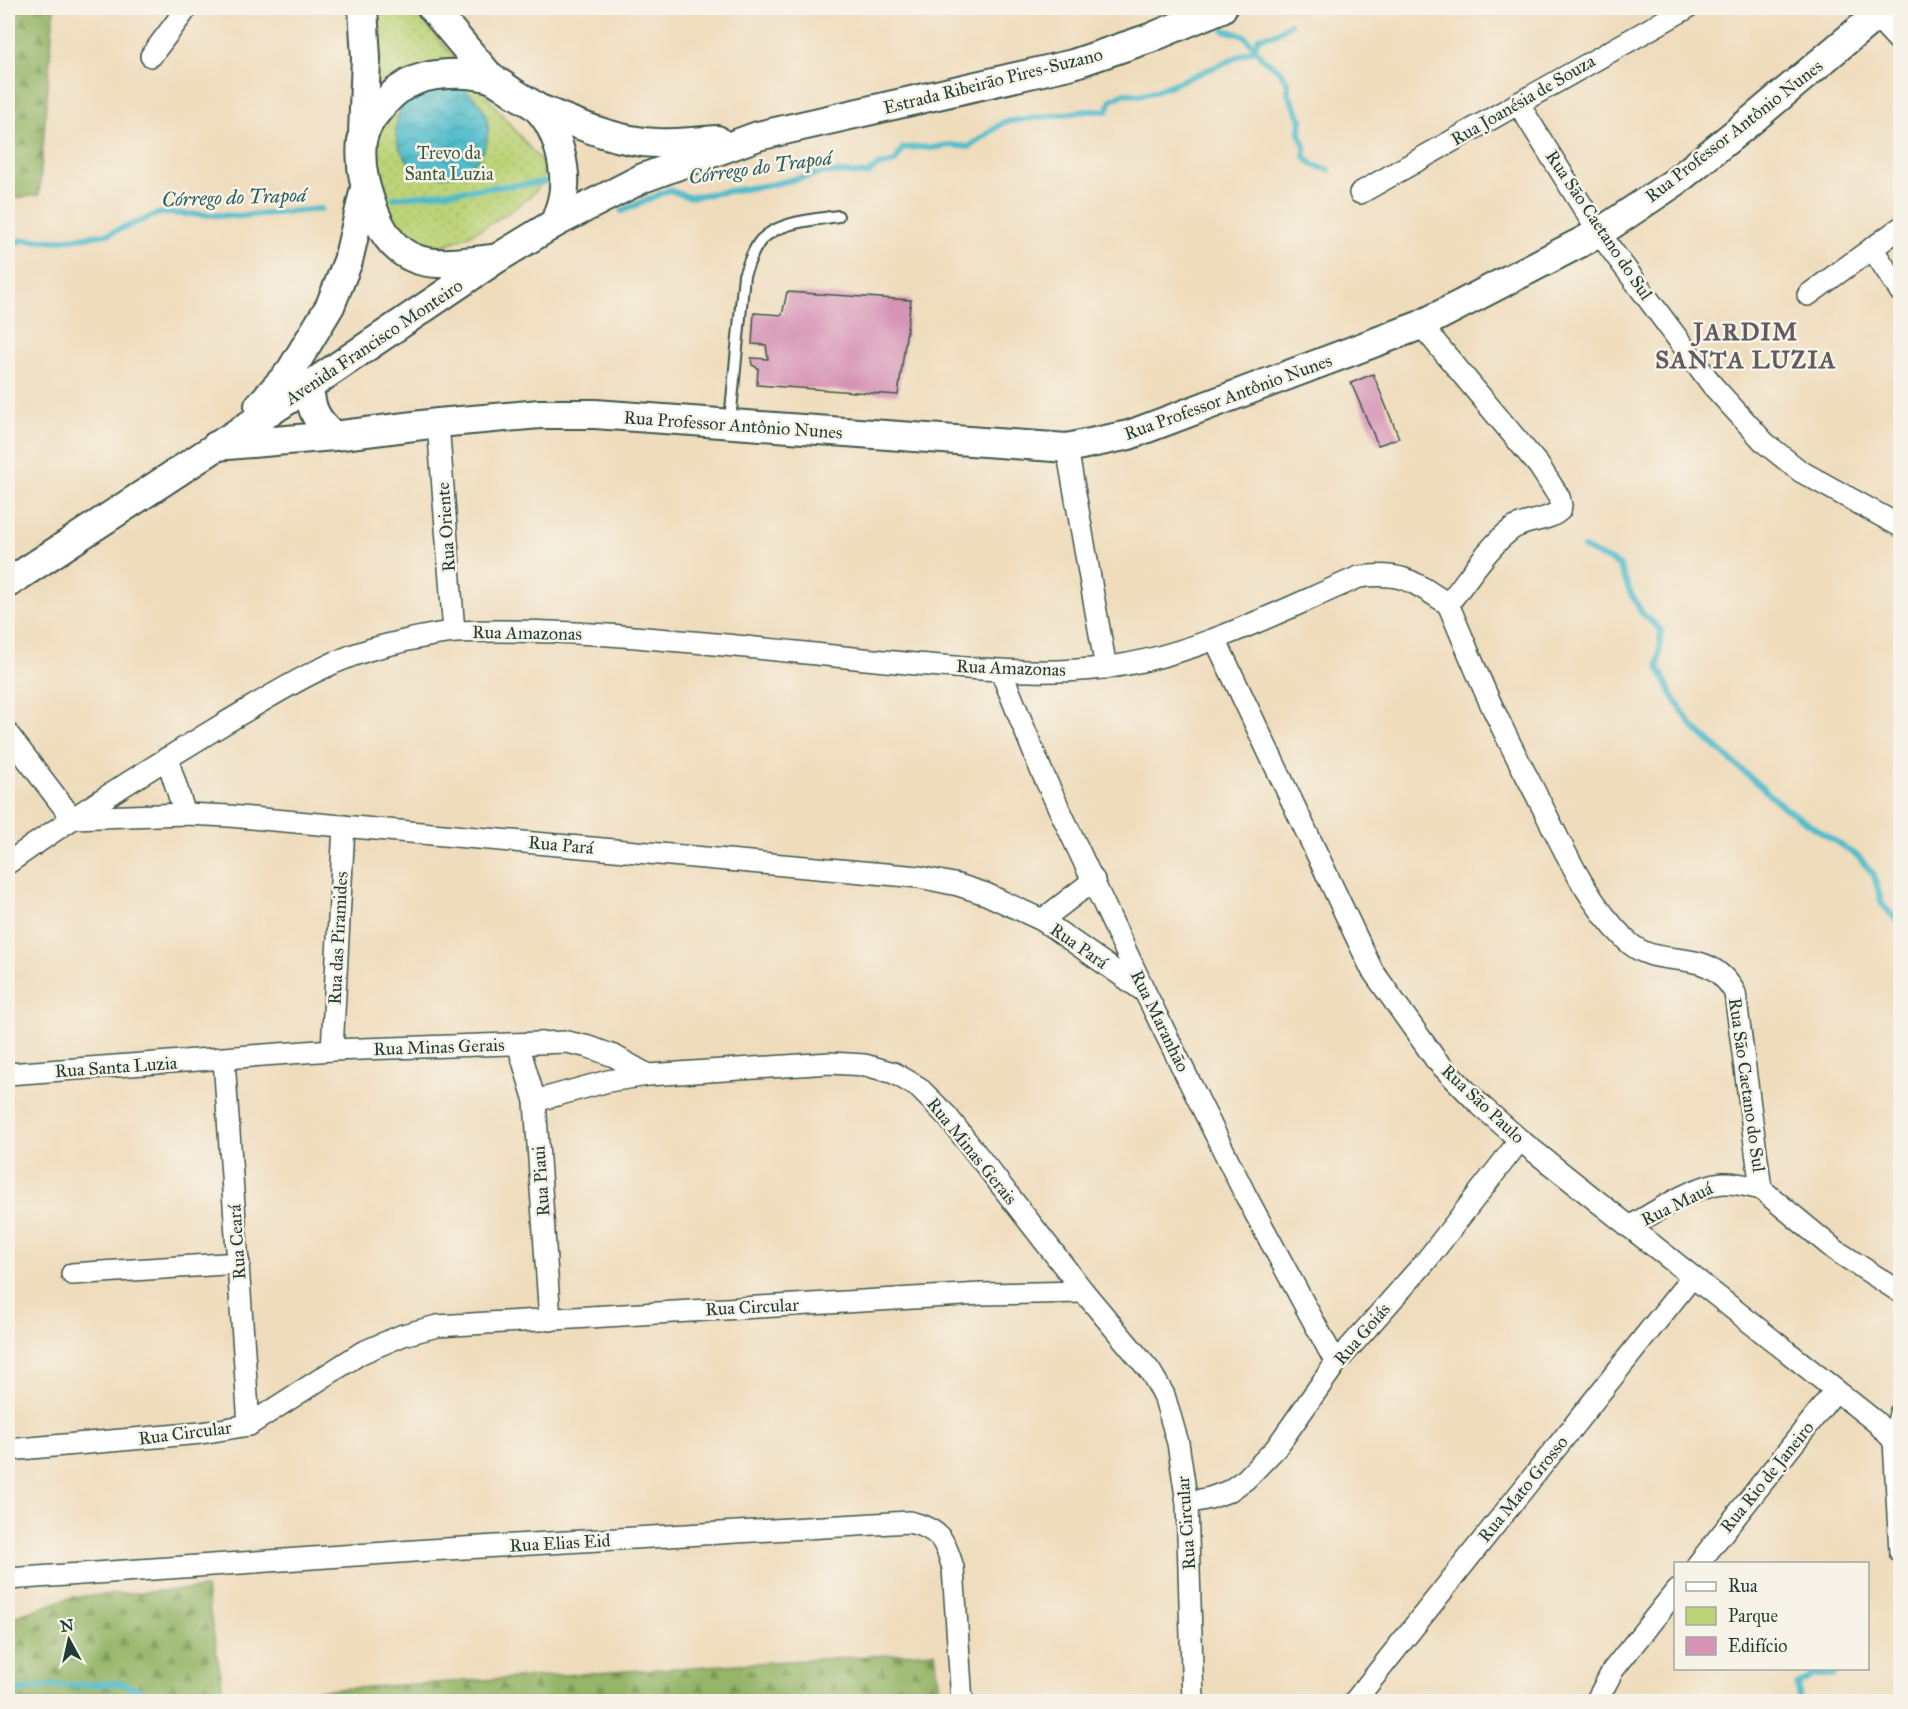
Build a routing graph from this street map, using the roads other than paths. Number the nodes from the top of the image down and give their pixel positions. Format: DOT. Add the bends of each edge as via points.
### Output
graph roads {
  1 [pos="188,8"];
  2 [pos="363,8"];
  3 [pos="432,8"];
  4 [pos="1222,8"];
  5 [pos="1687,8"];
  6 [pos="1880,12"];
  7 [pos="1900,42"];
  8 [pos="151,56"];
  9 [pos="492,78"];
  10 [pos="1518,103"];
  11 [pos="537,108"];
  12 [pos="758,136"];
  13 [pos="362,139"];
  14 [pos="364,188"];
  15 [pos="1360,192"];
  16 [pos="838,216"];
  17 [pos="555,223"];
  18 [pos="1900,228"];
  19 [pos="1599,233"];
  20 [pos="1872,248"];
  21 [pos="496,259"];
  22 [pos="1900,291"];
  23 [pos="1808,295"];
  24 [pos="1421,325"];
  25 [pos="309,386"];
  26 [pos="438,423"];
  27 [pos="730,425"];
  28 [pos="334,436"];
  29 [pos="224,441"];
  30 [pos="1067,448"];
  31 [pos="1900,526"];
  32 [pos="8,583"];
  33 [pos="1448,604"];
  34 [pos="454,632"];
  35 [pos="1215,639"];
  36 [pos="1106,668"];
  37 [pos="1001,671"];
  38 [pos="8,734"];
  39 [pos="167,758"];
  40 [pos="185,814"];
  41 [pos="72,818"];
  42 [pos="344,826"];
  43 [pos="8,863"];
  44 [pos="1094,880"];
  45 [pos="1042,920"];
  46 [pos="1145,992"];
  47 [pos="518,1044"];
  48 [pos="332,1050"];
  49 [pos="224,1059"];
  50 [pos="8,1074"];
  51 [pos="648,1074"];
  52 [pos="535,1101"];
  53 [pos="1520,1140"];
  54 [pos="1761,1189"];
  55 [pos="1629,1227"];
  56 [pos="239,1263"];
  57 [pos="72,1274"];
  58 [pos="1692,1277"];
  59 [pos="1084,1292"];
  60 [pos="1900,1292"];
  61 [pos="550,1320"];
  62 [pos="1336,1363"];
  63 [pos="1835,1391"];
  64 [pos="1900,1413"];
  65 [pos="249,1425"];
  66 [pos="1898,1443"];
  67 [pos="8,1450"];
  68 [pos="1187,1503"];
  69 [pos="1900,1552"];
  70 [pos="1699,1562"];
  71 [pos="8,1579"];
  72 [pos="1674,1594"];
  73 [pos="962,1701"];
  74 [pos="1193,1701"];
  75 [pos="1354,1701"];
  76 [pos="1596,1701"];
  1 -- 8 [label="street"];
  2 -- 13 [label="main road" via="366,58"];
  3 -- 9 [label="main road"];
  4 -- 12 [label="main road, Estrada Ribeirão Pires-Suzano" via="1073,64"];
  5 -- 10 [label="street, Rua Joanésia de Souza"];
  6 -- 7 [label="street"];
  6 -- 19 [label="main road, Rua Professor Antônio Nunes" via="1675,182"];
  9 -- 11 [label="main road"];
  9 -- 13 [label="main road" via="459,73 408,83 370,118"];
  10 -- 15 [label="street, Rua Joanésia de Souza"];
  10 -- 19 [label="street, Rua São Caetano do Sul"];
  11 -- 12 [label="main road" via="579,125 655,143"];
  11 -- 17 [label="main road" via="553,131 561,153 563,200"];
  12 -- 17 [label="main road, Avenida Francisco Monteiro" via="643,178"];
  13 -- 14 [label="main road"];
  14 -- 21 [label="main road" via="390,240 420,262 446,265"];
  14 -- 29 [label="main road" via="348,261 330,306 290,372"];
  16 -- 27 [label="lane" via="783,226 762,240 751,258 744,275"];
  17 -- 21 [label="main road, Avenida Francisco Monteiro"];
  18 -- 20 [label="street"];
  19 -- 24 [label="main road, Rua Professor Antônio Nunes"];
  19 -- 31 [label="street, Rua São Caetano do Sul" via="1713,386 1764,443 1800,471"];
  20 -- 22 [label="street"];
  20 -- 23 [label="street"];
  21 -- 25 [label="main road, Avenida Francisco Monteiro"];
  24 -- 30 [label="main road, Rua Professor Antônio Nunes" via="1130,435"];
  24 -- 33 [label="street" via="1539,466 1560,497 1561,506 1554,516 1528,522 1507,533"];
  25 -- 28 [label="main road" via="314,415"];
  25 -- 29 [label="main road, Avenida Francisco Monteiro"];
  26 -- 27 [label="main road, Rua Professor Antônio Nunes" via="540,414 596,414"];
  26 -- 28 [label="main road, Rua Professor Antônio Nunes"];
  26 -- 34 [label="street, Rua Oriente"];
  27 -- 30 [label="main road, Rua Professor Antônio Nunes"];
  28 -- 29 [label="main road, Rua Professor Antônio Nunes"];
  29 -- 32 [label="main road, Avenida Francisco Monteiro"];
  30 -- 36 [label="street"];
  33 -- 35 [label="street, Rua Amazonas" via="1410,579 1377,574 1359,577"];
  33 -- 54 [label="street, Rua São Caetano do Sul" via="1498,719 1582,885 1635,948 1712,966 1735,993"];
  34 -- 37 [label="street, Rua Amazonas" via="584,633"];
  34 -- 39 [label="street, Rua Amazonas" via="383,645 334,663"];
  35 -- 36 [label="street, Rua Amazonas"];
  35 -- 53 [label="street, Rua São Paulo" via="1372,970 1436,1060"];
  36 -- 37 [label="street, Rua Amazonas"];
  37 -- 44 [label="street, Rua Maranhão" via="1041,770"];
  38 -- 41 [label="street"];
  39 -- 40 [label="street"];
  39 -- 41 [label="street, Rua Amazonas"];
  40 -- 41 [label="street, Rua Pará"];
  40 -- 42 [label="street, Rua Pará"];
  41 -- 43 [label="street, Rua Amazonas"];
  42 -- 45 [label="street, Rua Pará" via="919,877 986,894"];
  42 -- 48 [label="street, Rua das Piramides"];
  44 -- 45 [label="street, Rua Pará"];
  44 -- 46 [label="street, Rua Maranhão"];
  45 -- 46 [label="street, Rua Pará"];
  46 -- 62 [label="street, Rua Maranhão" via="1246,1196"];
  47 -- 48 [label="street, Rua Minas Gerais"];
  47 -- 51 [label="street, Rua Minas Gerais" via="567,1042 589,1047"];
  47 -- 52 [label="street, Rua Piaui"];
  48 -- 49 [label="street, Rua Minas Gerais"];
  49 -- 50 [label="street, Rua Santa Luzia"];
  49 -- 56 [label="street, Rua Ceará"];
  51 -- 52 [label="street, Rua Minas Gerais"];
  51 -- 59 [label="street, Rua Minas Gerais" via="831,1063 865,1065 894,1073 918,1087 948,1116"];
  52 -- 61 [label="street, Rua Piaui"];
  53 -- 55 [label="street, Rua São Paulo"];
  53 -- 62 [label="street, Rua Goiás" via="1426,1261"];
  54 -- 55 [label="street, Rua Mauá" via="1726,1182 1713,1184"];
  54 -- 60 [label="street, Rua São Caetano do Sul" via="1834,1250"];
  55 -- 58 [label="street, Rua São Paulo"];
  56 -- 57 [label="street"];
  56 -- 65 [label="street, Rua Ceará"];
  58 -- 63 [label="street, Rua São Paulo"];
  58 -- 75 [label="street, Rua Mato Grosso"];
  59 -- 61 [label="street, Rua Circular" via="981,1294"];
  59 -- 68 [label="street, Rua Circular" via="1150,1371 1164,1395 1179,1443"];
  61 -- 65 [label="street, Rua Circular" via="437,1326 403,1335 361,1353"];
  62 -- 68 [label="street, Rua Goiás" via="1276,1448 1246,1479 1219,1494"];
  63 -- 66 [label="street, Rua São Paulo"];
  63 -- 70 [label="street, Rua Rio de Janeiro"];
  64 -- 66 [label="street"];
  65 -- 67 [label="street, Rua Circular" via="201,1433"];
  66 -- 69 [label="street"];
  68 -- 74 [label="street, Rua Circular"];
  71 -- 73 [label="street, Rua Elias Eid" via="909,1522 937,1533 947,1546 953,1568"];
  72 -- 76 [label="street" via="1613,1670"];
}
